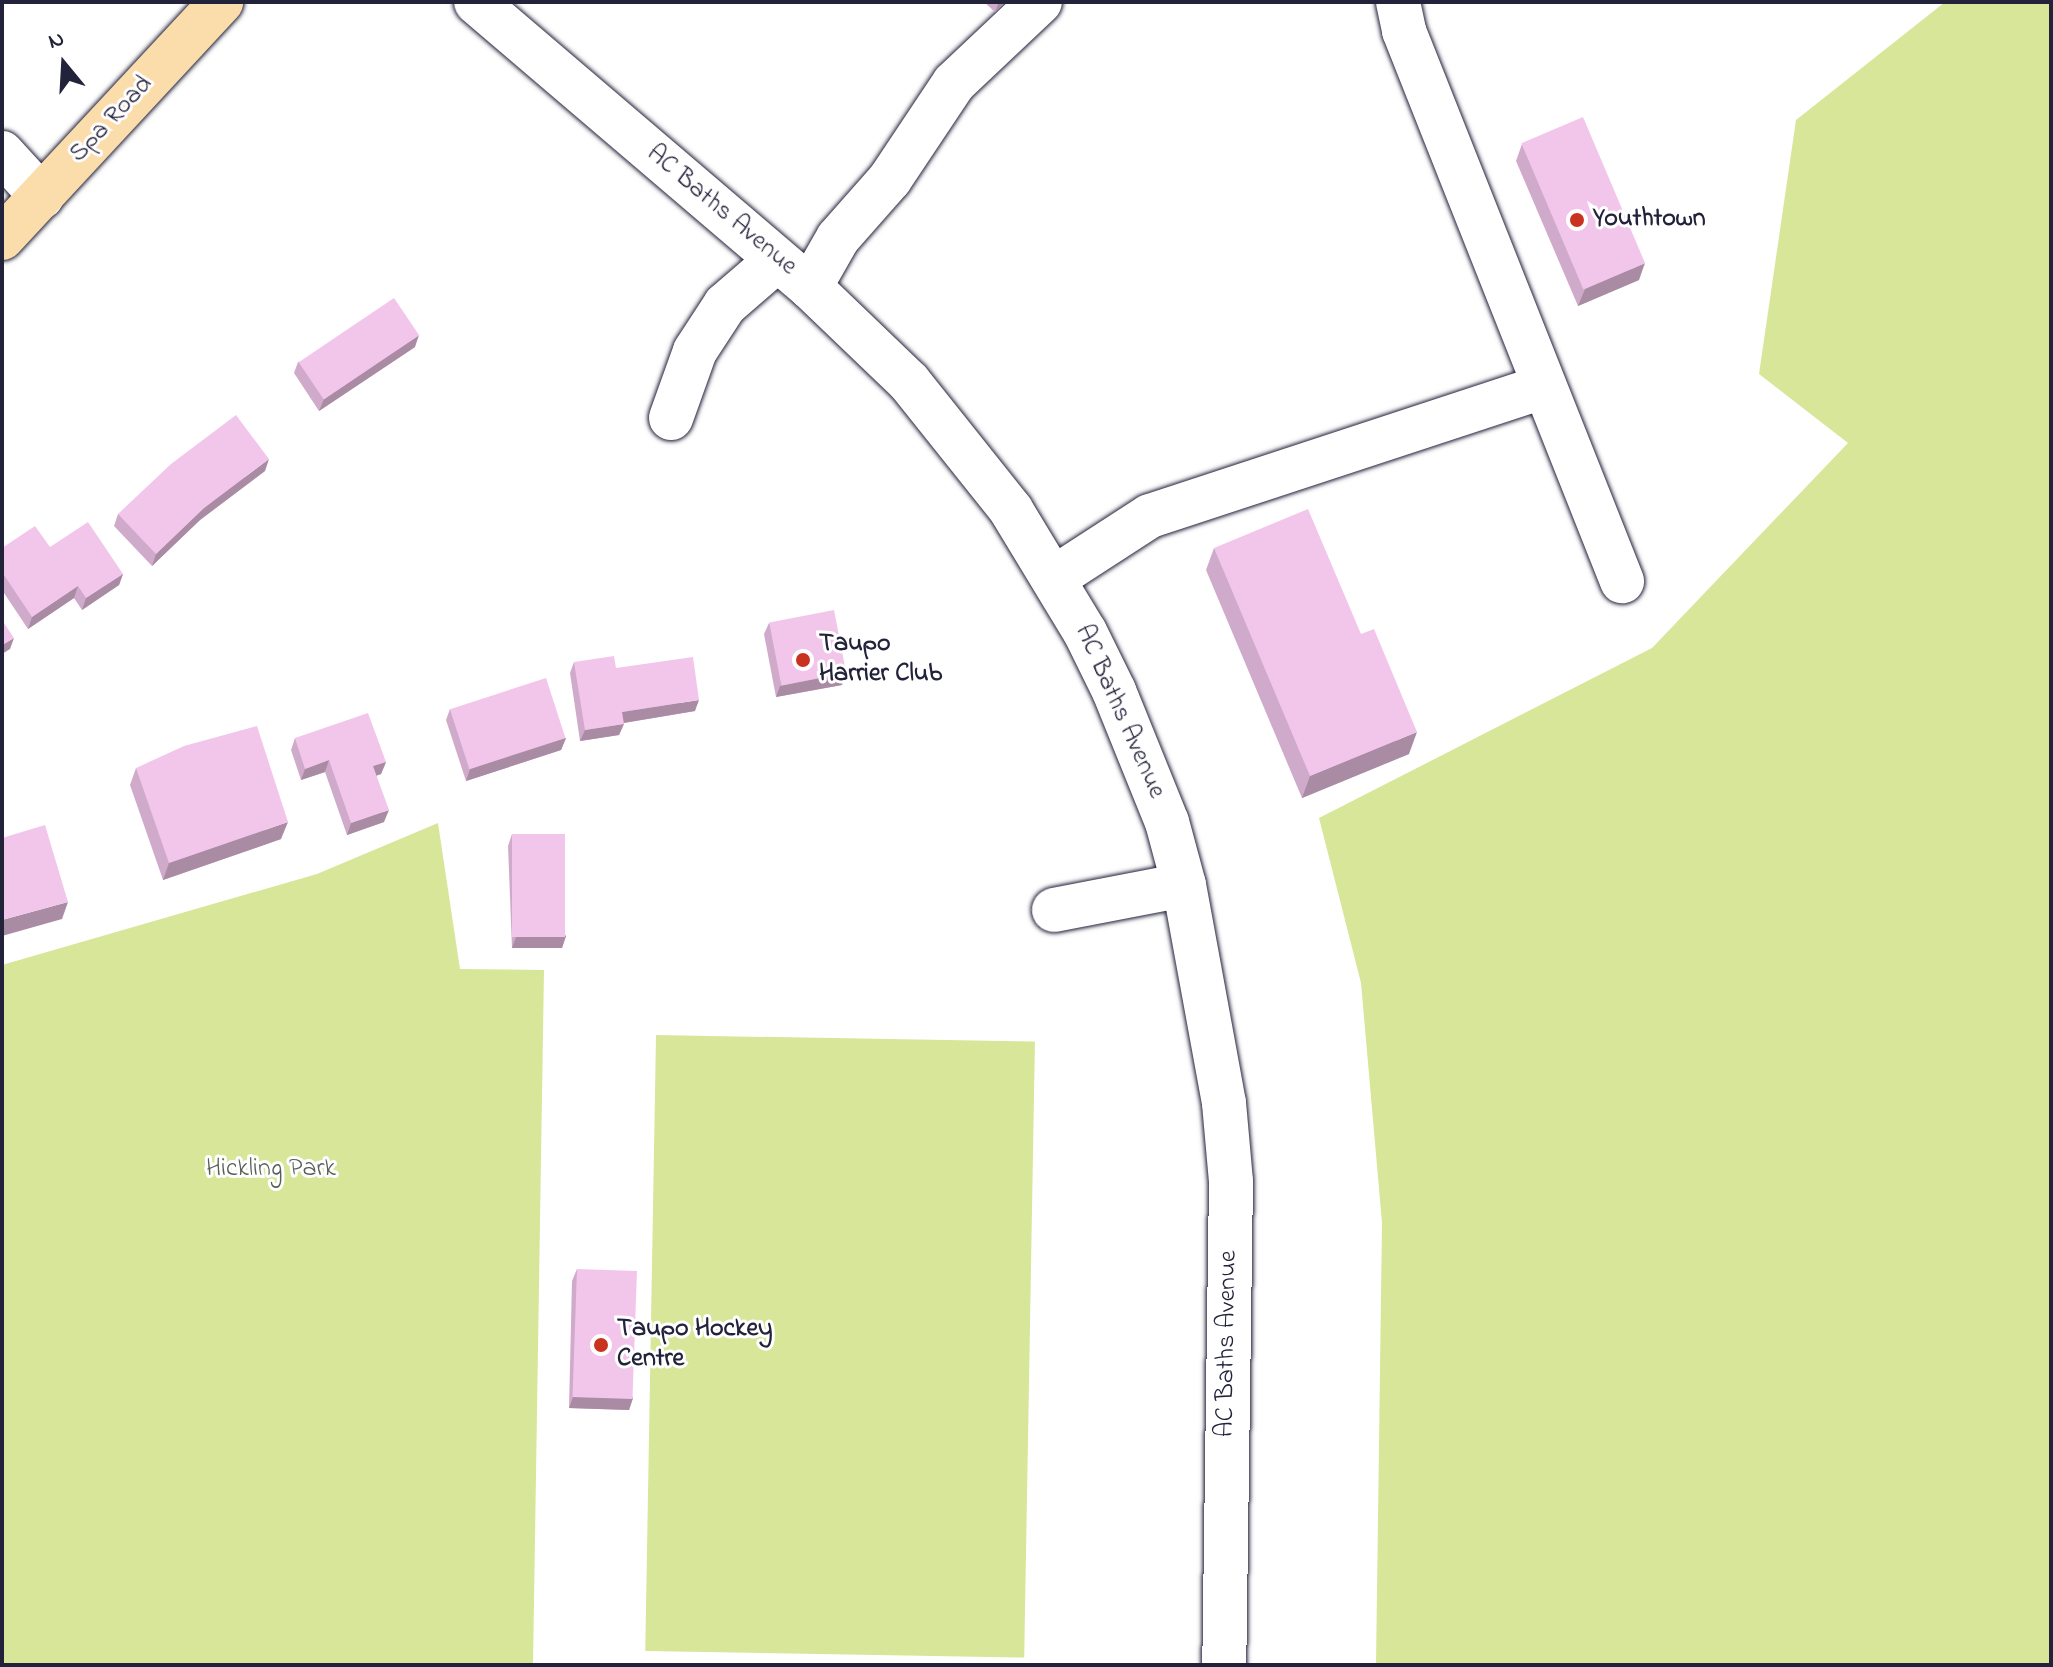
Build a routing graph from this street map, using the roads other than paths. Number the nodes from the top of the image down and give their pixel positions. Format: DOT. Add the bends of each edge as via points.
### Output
graph roads {
  1 [pos="221,2"];
  2 [pos="476,2"];
  3 [pos="1040,2"];
  4 [pos="1396,12"];
  5 [pos="2,153"];
  6 [pos="42,197"];
  7 [pos="2,238"];
  8 [pos="794,273"];
  9 [pos="1543,387"];
  10 [pos="671,418"];
  11 [pos="1054,578"];
  12 [pos="1622,581"];
  13 [pos="1184,885"];
  14 [pos="1054,910"];
  15 [pos="1224,1665"];
  1 -- 6 [label="main road, Spa Road"];
  2 -- 8 [label="street, AC Baths Avenue"];
  3 -- 8 [label="street" via="954,83 890,179 838,238"];
  4 -- 9 [label="street"];
  5 -- 6 [label="street"];
  6 -- 7 [label="main road, Spa Road"];
  8 -- 10 [label="street" via="725,305 695,351"];
  8 -- 11 [label="street, AC Baths Avenue" via="909,382 961,443"];
  9 -- 11 [label="street" via="1150,516"];
  9 -- 12 [label="street"];
  11 -- 13 [label="street, AC Baths Avenue" via="1139,749"];
  13 -- 14 [label="street"];
  13 -- 15 [label="street, AC Baths Avenue" via="1214,1030 1231,1181"];
}
